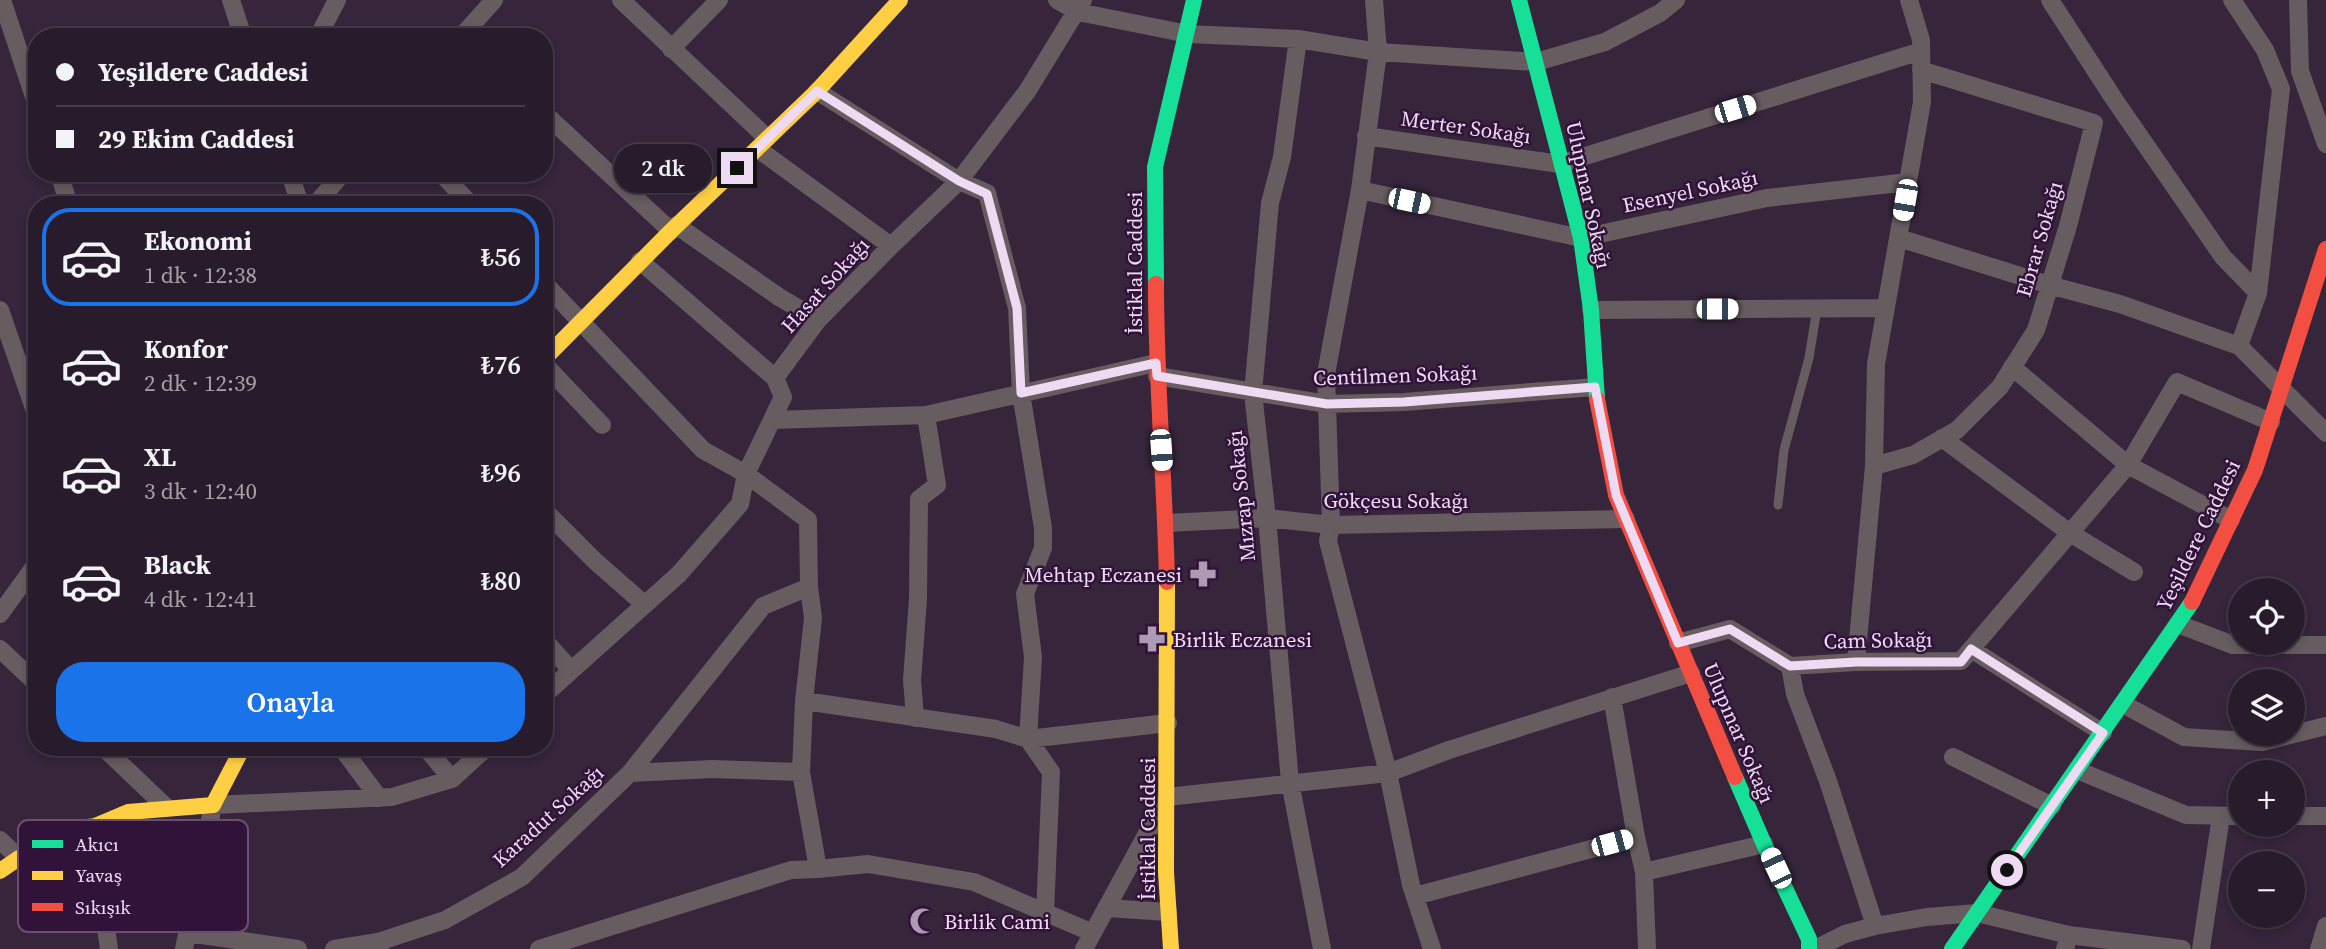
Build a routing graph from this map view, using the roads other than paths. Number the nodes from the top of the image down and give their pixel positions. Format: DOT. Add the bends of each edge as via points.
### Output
graph roads {
  1 [pos="2,0"];
  2 [pos="231,0"];
  3 [pos="337,0"];
  4 [pos="494,0"];
  5 [pos="621,0"];
  6 [pos="719,0"];
  7 [pos="900,0"];
  8 [pos="1057,0"];
  9 [pos="1194,0"];
  10 [pos="1374,0"];
  11 [pos="1519,0"];
  12 [pos="1676,0"];
  13 [pos="1909,0"];
  14 [pos="2050,0"];
  15 [pos="2232,0"];
  16 [pos="2298,0"];
  17 [pos="1080,6"];
  18 [pos="240,28"];
  19 [pos="323,28"];
  20 [pos="469,28"];
  21 [pos="1188,34"];
  22 [pos="1298,39"];
  23 [pos="671,49"];
  24 [pos="1378,51"];
  25 [pos="1921,51"];
  26 [pos="1536,62"];
  27 [pos="1921,70"];
  28 [pos="28,79"];
  29 [pos="817,91"];
  30 [pos="553,121"];
  31 [pos="1366,136"];
  32 [pos="762,144"];
  33 [pos="2326,144"];
  34 [pos="1560,164"];
  35 [pos="959,181"];
  36 [pos="1908,181"];
  37 [pos="335,182"];
  38 [pos="449,182"];
  39 [pos="1360,190"];
  40 [pos="323,196"];
  41 [pos="463,196"];
  42 [pos="673,228"];
  43 [pos="1581,238"];
  44 [pos="1899,238"];
  45 [pos="891,246"];
  46 [pos="2326,249"];
  47 [pos="640,261"];
  48 [pos="2049,285"];
  49 [pos="553,292"];
  50 [pos="2258,293"];
  51 [pos="1817,308"];
  52 [pos="1886,308"];
  53 [pos="0,310"];
  54 [pos="1591,310"];
  55 [pos="818,320"];
  56 [pos="580,321"];
  57 [pos="2239,346"];
  58 [pos="553,352"];
  59 [pos="2012,367"];
  60 [pos="1156,370"];
  61 [pos="553,372"];
  62 [pos="775,378"];
  63 [pos="1595,387"];
  64 [pos="28,391"];
  65 [pos="2282,391"];
  66 [pos="1021,393"];
  67 [pos="1253,393"];
  68 [pos="1327,404"];
  69 [pos="926,415"];
  70 [pos="772,421"];
  71 [pos="2271,422"];
  72 [pos="602,425"];
  73 [pos="2326,433"];
  74 [pos="1942,438"];
  75 [pos="2128,465"];
  76 [pos="1874,466"];
  77 [pos="746,474"];
  78 [pos="1778,505"];
  79 [pos="553,519"];
  80 [pos="1267,519"];
  81 [pos="1626,519"];
  82 [pos="2231,520"];
  83 [pos="1166,523"];
  84 [pos="1331,525"];
  85 [pos="2070,533"];
  86 [pos="2134,572"];
  87 [pos="28,575"];
  88 [pos="809,587"];
  89 [pos="644,604"];
  90 [pos="0,614"];
  91 [pos="2178,624"];
  92 [pos="1678,643"];
  93 [pos="2326,645"];
  94 [pos="0,649"];
  95 [pos="1971,649"];
  96 [pos="553,650"];
  97 [pos="1856,662"];
  98 [pos="1790,666"];
  99 [pos="571,670"];
  100 [pos="1691,673"];
  101 [pos="28,675"];
  102 [pos="553,687"];
  103 [pos="1612,697"];
  104 [pos="804,701"];
  105 [pos="2123,704"];
  106 [pos="915,718"];
  107 [pos="1168,723"];
  108 [pos="2326,726"];
  109 [pos="2103,733"];
  110 [pos="1028,739"];
  111 [pos="112,756"];
  112 [pos="238,756"];
  113 [pos="348,756"];
  114 [pos="433,756"];
  115 [pos="477,756"];
  116 [pos="1953,757"];
  117 [pos="2077,770"];
  118 [pos="800,772"];
  119 [pos="629,773"];
  120 [pos="1388,773"];
  121 [pos="452,779"];
  122 [pos="1290,782"];
  123 [pos="1167,797"];
  124 [pos="379,798"];
  125 [pos="213,806"];
  126 [pos="2052,806"];
  127 [pos="167,808"];
  128 [pos="2221,816"];
  129 [pos="2228,816"];
  130 [pos="2305,816"];
  131 [pos="2326,816"];
  132 [pos="107,820"];
  133 [pos="210,820"];
  134 [pos="1636,837"];
  135 [pos="0,840"];
  136 [pos="1764,844"];
  137 [pos="18,857"];
  138 [pos="18,859"];
  139 [pos="818,869"];
  140 [pos="0,871"];
  141 [pos="1644,872"];
  142 [pos="1415,896"];
  143 [pos="1106,908"];
  144 [pos="1168,912"];
  145 [pos="1045,913"];
  146 [pos="1978,913"];
  147 [pos="1875,926"];
  148 [pos="2326,926"];
  149 [pos="1093,933"];
  150 [pos="186,941"];
  151 [pos="2067,942"];
  152 [pos="379,946"];
  153 [pos="298,949"];
  154 [pos="334,949"];
  155 [pos="539,949"];
  156 [pos="1084,949"];
  157 [pos="1171,949"];
  158 [pos="1322,949"];
  159 [pos="1432,949"];
  160 [pos="1647,949"];
  161 [pos="1809,949"];
  162 [pos="1815,949"];
  163 [pos="1952,949"];
  164 [pos="2182,949"];
  165 [pos="2201,949"];
  166 [pos="2319,949"];
  1 -- 28 [label="street"];
  2 -- 18 [label="street"];
  3 -- 19 [label="street"];
  4 -- 20 [label="street"];
  5 -- 23 [label="street"];
  6 -- 23 [label="street"];
  7 -- 29 [label="street"];
  8 -- 17 [label="street"];
  9 -- 21 [label="street, İstiklal Caddesi"];
  10 -- 24 [label="street"];
  11 -- 26 [label="street, Ulupınar Sokağı"];
  12 -- 26 [label="street" via="1605,42"];
  13 -- 25 [label="street"];
  14 -- 50 [label="street" via="2223,257"];
  15 -- 50 [label="street" via="2265,50 2281,89"];
  16 -- 33 [label="street" via="2300,71"];
  17 -- 21 [label="street"];
  17 -- 35 [label="street, Hasat Sokağı" via="1028,90"];
  21 -- 22 [label="street"];
  21 -- 60 [label="street, İstiklal Caddesi" via="1155,167"];
  22 -- 24 [label="street"];
  22 -- 67 [label="street, Mızrap Sokağı" via="1282,157 1270,203"];
  23 -- 32 [label="street"];
  24 -- 26 [label="street"];
  24 -- 31 [label="street"];
  25 -- 27 [label="street"];
  25 -- 34 [label="street, Merter Sokağı"];
  26 -- 34 [label="street, Ulupınar Sokağı"];
  27 -- 36 [label="street" via="1922,102"];
  27 -- 48 [label="street, Ebrar Sokağı" via="2094,123"];
  29 -- 32 [label="street"];
  29 -- 35 [label="street"];
  30 -- 42 [label="street"];
  31 -- 34 [label="street, Merter Sokağı"];
  31 -- 39 [label="street"];
  32 -- 42 [label="street"];
  32 -- 45 [label="street"];
  34 -- 43 [label="street, Ulupınar Sokağı"];
  35 -- 45 [label="street, Hasat Sokağı"];
  35 -- 66 [label="street" via="987,194 1017,308"];
  36 -- 43 [label="street, Esenyel Sokağı" via="1768,198"];
  36 -- 44 [label="street"];
  37 -- 40 [label="street"];
  38 -- 41 [label="street"];
  39 -- 43 [label="street, Esenyel Sokağı"];
  39 -- 68 [label="street" via="1326,374"];
  42 -- 47 [label="street"];
  42 -- 55 [label="street"];
  43 -- 54 [label="street, Ulupınar Sokağı"];
  44 -- 48 [label="street"];
  44 -- 52 [label="street"];
  45 -- 55 [label="street, Hasat Sokağı"];
  46 -- 65 [label="street, Yeşildere Caddesi"];
  47 -- 56 [label="street"];
  47 -- 62 [label="street"];
  48 -- 57 [label="street" via="2120,304"];
  48 -- 59 [label="street, Ebrar Sokağı" via="2036,330"];
  49 -- 56 [label="street"];
  50 -- 57 [label="street"];
  51 -- 52 [label="street"];
  51 -- 54 [label="street"];
  51 -- 78 [label="lane" via="1809,358 1784,450"];
  52 -- 76 [label="street" via="1877,364"];
  53 -- 64 [label="street"];
  54 -- 63 [label="street, Ulupınar Sokağı"];
  55 -- 62 [label="street, Hasat Sokağı"];
  56 -- 58 [label="street"];
  56 -- 77 [label="street" via="703,450"];
  57 -- 65 [label="street"];
  59 -- 74 [label="street, Ebrar Sokağı" via="2000,387 1957,430"];
  59 -- 75 [label="street"];
  60 -- 66 [label="street"];
  60 -- 67 [label="street, Centilmen Sokağı"];
  60 -- 83 [label="street, İstiklal Caddesi"];
  61 -- 72 [label="street"];
  62 -- 70 [label="street" via="783,397"];
  63 -- 68 [label="street, Centilmen Sokağı"];
  63 -- 81 [label="street, Ulupınar Sokağı" via="1616,495"];
  65 -- 71 [label="street, Yeşildere Caddesi"];
  65 -- 73 [label="street"];
  66 -- 69 [label="street"];
  66 -- 110 [label="street" via="1043,528 1043,548 1025,594 1033,657"];
  67 -- 68 [label="street, Centilmen Sokağı"];
  67 -- 80 [label="street, Mızrap Sokağı"];
  68 -- 84 [label="street"];
  69 -- 70 [label="street"];
  69 -- 106 [label="street" via="937,485 919,499 912,680"];
  70 -- 77 [label="street"];
  71 -- 75 [label="street" via="2177,382"];
  71 -- 82 [label="street, Yeşildere Caddesi"];
  74 -- 76 [label="street, Ebrar Sokağı" via="1913,455"];
  74 -- 85 [label="street"];
  75 -- 82 [label="street"];
  75 -- 85 [label="street"];
  76 -- 97 [label="street"];
  77 -- 88 [label="street" via="808,520"];
  77 -- 89 [label="street" via="740,503 679,574"];
  79 -- 89 [label="street"];
  80 -- 83 [label="street, Gökçesu Sokağı"];
  80 -- 84 [label="street, Gökçesu Sokağı"];
  80 -- 122 [label="street, Mızrap Sokağı"];
  81 -- 84 [label="street, Gökçesu Sokağı"];
  81 -- 92 [label="street, Ulupınar Sokağı"];
  82 -- 91 [label="street, Yeşildere Caddesi"];
  83 -- 107 [label="street, İstiklal Caddesi"];
  84 -- 120 [label="street" via="1328,541"];
  85 -- 86 [label="street"];
  85 -- 95 [label="street"];
  87 -- 90 [label="street"];
  88 -- 104 [label="street" via="813,618"];
  88 -- 119 [label="street" via="763,606"];
  89 -- 99 [label="street"];
  91 -- 93 [label="street" via="2233,645"];
  91 -- 105 [label="street, Yeşildere Caddesi"];
  92 -- 98 [label="street" via="1730,629"];
  92 -- 100 [label="street, Ulupınar Sokağı"];
  94 -- 101 [label="street"];
  95 -- 97 [label="street, Cam Sokağı" via="1961,662"];
  95 -- 109 [label="street"];
  96 -- 99 [label="street"];
  97 -- 98 [label="street, Cam Sokağı"];
  98 -- 147 [label="street" via="1795,694"];
  99 -- 102 [label="street"];
  100 -- 103 [label="street"];
  100 -- 136 [label="street, Ulupınar Sokağı"];
  103 -- 120 [label="street"];
  103 -- 134 [label="street"];
  104 -- 106 [label="street"];
  104 -- 118 [label="street"];
  105 -- 108 [label="street" via="2184,737 2262,742"];
  105 -- 109 [label="street, Yeşildere Caddesi"];
  106 -- 110 [label="street" via="996,729"];
  107 -- 110 [label="street"];
  107 -- 123 [label="street, İstiklal Caddesi"];
  109 -- 117 [label="street, Yeşildere Caddesi"];
  110 -- 145 [label="street" via="1051,772"];
  111 -- 127 [label="street"];
  112 -- 125 [label="street"];
  113 -- 124 [label="street"];
  114 -- 121 [label="street"];
  115 -- 121 [label="street"];
  116 -- 126 [label="street"];
  117 -- 126 [label="street, Yeşildere Caddesi"];
  117 -- 128 [label="street" via="2186,815"];
  118 -- 119 [label="street, Karadut Sokağı" via="712,769"];
  118 -- 139 [label="street"];
  119 -- 152 [label="street, Karadut Sokağı" via="522,877 446,920"];
  120 -- 122 [label="street"];
  120 -- 142 [label="street"];
  121 -- 124 [label="street"];
  122 -- 123 [label="street"];
  122 -- 158 [label="street, Mızrap Sokağı"];
  123 -- 143 [label="street"];
  123 -- 144 [label="street, İstiklal Caddesi"];
  124 -- 125 [label="street"];
  125 -- 127 [label="street"];
  125 -- 133 [label="street"];
  126 -- 146 [label="street, Yeşildere Caddesi"];
  127 -- 132 [label="street" via="128,811"];
  128 -- 129 [label="street"];
  128 -- 165 [label="street"];
  130 -- 131 [label="street"];
  134 -- 141 [label="street"];
  134 -- 142 [label="street"];
  135 -- 137 [label="street"];
  136 -- 141 [label="street"];
  136 -- 161 [label="street, Ulupınar Sokağı" via="1809,939"];
  138 -- 140 [label="street"];
  139 -- 145 [label="street" via="868,864 974,882"];
  139 -- 155 [label="street" via="791,870"];
  141 -- 160 [label="street"];
  142 -- 159 [label="street"];
  143 -- 144 [label="street"];
  143 -- 149 [label="street"];
  144 -- 157 [label="street, İstiklal Caddesi"];
  145 -- 149 [label="street"];
  146 -- 147 [label="street"];
  146 -- 151 [label="street"];
  146 -- 163 [label="street, Yeşildere Caddesi"];
  147 -- 162 [label="street"];
  148 -- 166 [label="street"];
  149 -- 156 [label="street"];
  150 -- 153 [label="street"];
  151 -- 164 [label="street"];
  152 -- 154 [label="street, Karadut Sokağı"];
}
